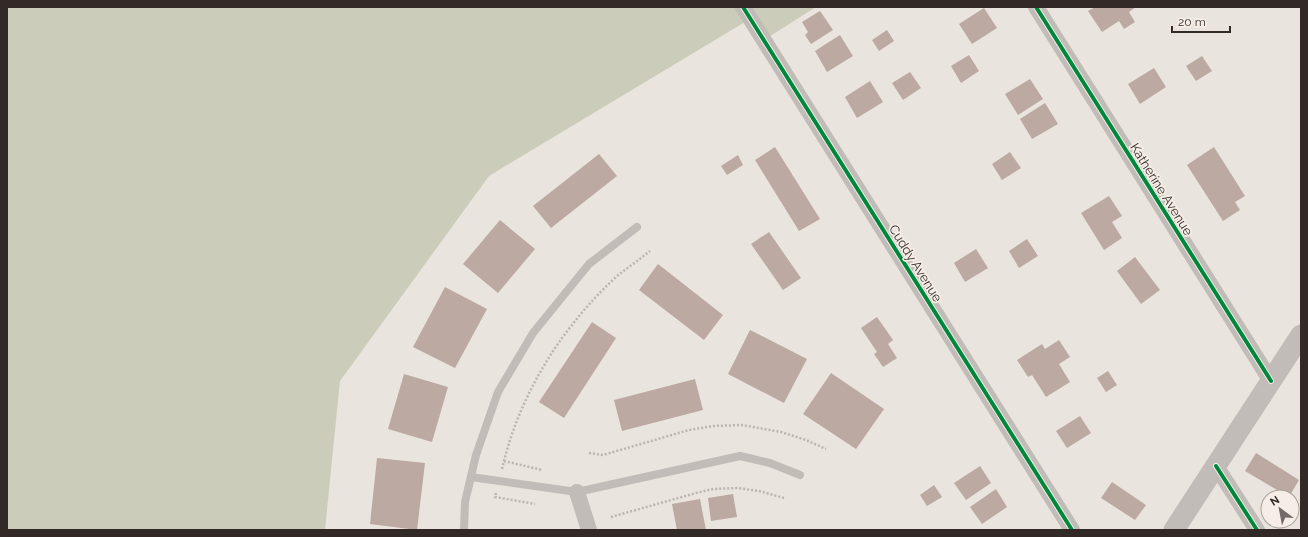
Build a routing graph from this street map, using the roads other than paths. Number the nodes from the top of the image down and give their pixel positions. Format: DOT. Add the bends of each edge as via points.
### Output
graph roads {
  1 [pos="743,7"];
  2 [pos="1036,7"];
  3 [pos="637,227"];
  4 [pos="1301,335"];
  5 [pos="1271,381"];
  6 [pos="1216,466"];
  7 [pos="800,475"];
  8 [pos="471,477"];
  9 [pos="577,492"];
  10 [pos="464,530"];
  11 [pos="589,530"];
  12 [pos="1072,530"];
  13 [pos="1174,530"];
  14 [pos="1257,530"];
  1 -- 12 [label="street, Cuddy Avenue"];
  2 -- 5 [label="street, Katherine Avenue"];
  3 -- 8 [label="lane" via="589,264 533,333 498,392"];
  4 -- 5 [label="street"];
  5 -- 6 [label="street"];
  6 -- 13 [label="street"];
  6 -- 14 [label="street"];
  7 -- 9 [label="lane" via="770,463 740,456"];
  8 -- 9 [label="lane"];
  8 -- 10 [label="lane" via="465,502"];
  9 -- 11 [label="street"];
}
